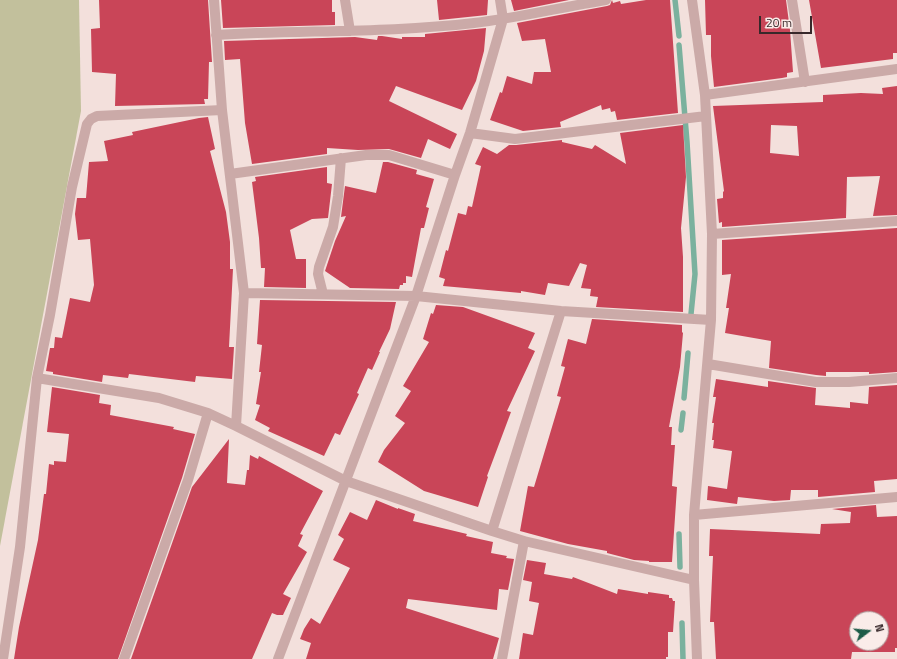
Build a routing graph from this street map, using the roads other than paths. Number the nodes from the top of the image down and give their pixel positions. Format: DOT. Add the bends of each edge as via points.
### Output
graph roads {
  1 [pos="214,0"];
  2 [pos="346,0"];
  3 [pos="500,0"];
  4 [pos="606,0"];
  5 [pos="692,0"];
  6 [pos="792,0"];
  7 [pos="503,19"];
  8 [pos="350,31"];
  9 [pos="216,35"];
  10 [pos="897,69"];
  11 [pos="805,82"];
  12 [pos="705,95"];
  13 [pos="222,110"];
  14 [pos="706,116"];
  15 [pos="470,133"];
  16 [pos="341,158"];
  17 [pos="230,174"];
  18 [pos="455,175"];
  19 [pos="897,221"];
  20 [pos="712,234"];
  21 [pos="244,293"];
  22 [pos="323,294"];
  23 [pos="416,296"];
  24 [pos="561,311"];
  25 [pos="711,320"];
  26 [pos="708,364"];
  27 [pos="37,378"];
  28 [pos="897,378"];
  29 [pos="208,413"];
  30 [pos="236,426"];
  31 [pos="346,481"];
  32 [pos="897,497"];
  33 [pos="694,515"];
  34 [pos="492,531"];
  35 [pos="524,541"];
  36 [pos="694,580"];
  37 [pos="3,659"];
  38 [pos="124,659"];
  39 [pos="278,659"];
  40 [pos="502,659"];
  41 [pos="697,659"];
  1 -- 9 [label="street"];
  2 -- 8 [label="street"];
  3 -- 7 [label="street"];
  4 -- 7 [label="street"];
  5 -- 12 [label="street"];
  6 -- 11 [label="street"];
  7 -- 8 [label="street" via="434,27"];
  7 -- 15 [label="street"];
  8 -- 9 [label="street"];
  9 -- 13 [label="street"];
  10 -- 11 [label="street"];
  11 -- 12 [label="street"];
  12 -- 14 [label="street"];
  13 -- 17 [label="street"];
  13 -- 27 [label="street" via="97,116 86,124"];
  14 -- 15 [label="street" via="515,139"];
  14 -- 20 [label="street"];
  15 -- 18 [label="street"];
  16 -- 17 [label="street"];
  16 -- 18 [label="street" via="389,156"];
  16 -- 22 [label="street" via="333,227 318,274"];
  17 -- 21 [label="street"];
  18 -- 23 [label="street"];
  19 -- 20 [label="street"];
  20 -- 25 [label="street"];
  21 -- 22 [label="street"];
  21 -- 30 [label="street"];
  22 -- 23 [label="street"];
  23 -- 24 [label="street"];
  23 -- 31 [label="street"];
  24 -- 25 [label="street"];
  24 -- 34 [label="street"];
  25 -- 26 [label="street"];
  26 -- 28 [label="street" via="816,382"];
  26 -- 33 [label="street"];
  27 -- 29 [label="street" via="159,398"];
  27 -- 37 [label="street" via="20,547"];
  29 -- 30 [label="street"];
  29 -- 38 [label="street" via="188,480"];
  30 -- 31 [label="street"];
  31 -- 34 [label="street"];
  31 -- 39 [label="street"];
  32 -- 33 [label="street"];
  33 -- 36 [label="street"];
  34 -- 35 [label="street"];
  35 -- 36 [label="street"];
  35 -- 40 [label="street"];
  36 -- 41 [label="street"];
}
